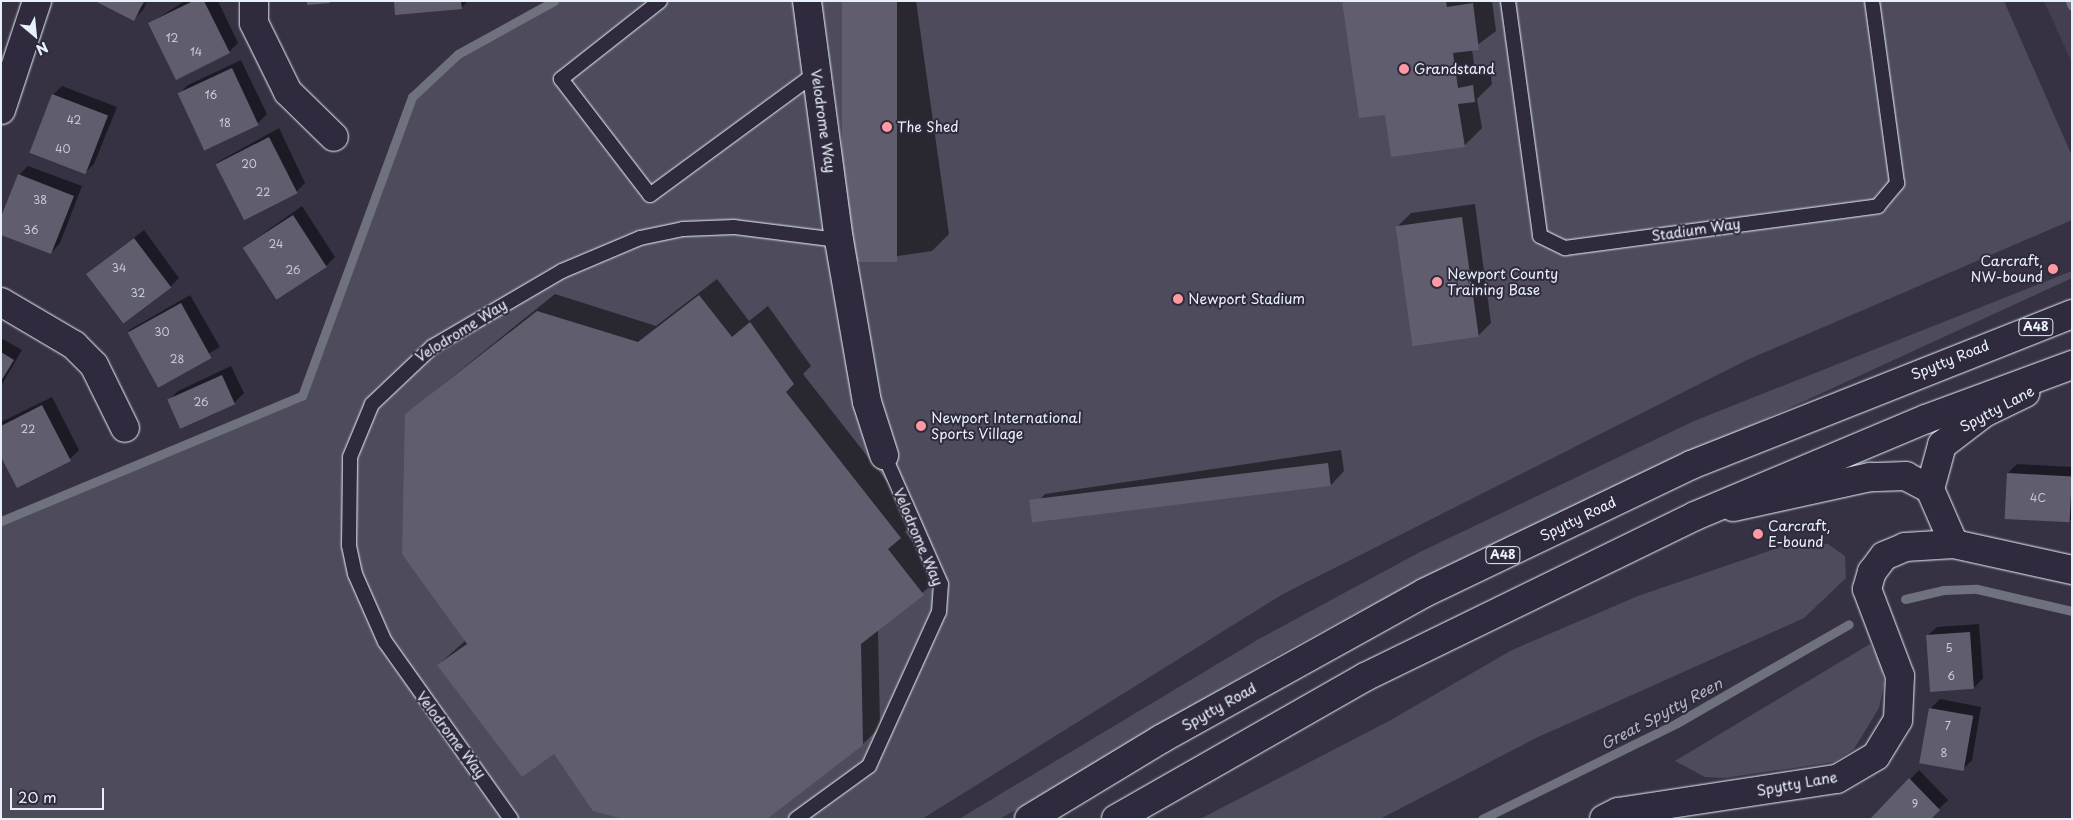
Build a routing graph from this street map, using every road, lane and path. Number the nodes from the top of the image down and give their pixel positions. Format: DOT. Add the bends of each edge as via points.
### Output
graph roads {
  1 [pos="37,1"];
  2 [pos="254,1"];
  3 [pos="660,1"];
  4 [pos="807,1"];
  5 [pos="1508,1"];
  6 [pos="1872,1"];
  7 [pos="816,74"];
  8 [pos="1,110"];
  9 [pos="334,137"];
  10 [pos="839,240"];
  11 [pos="1,302"];
  12 [pos="2072,314"];
  13 [pos="2072,365"];
  14 [pos="2072,373"];
  15 [pos="125,428"];
  16 [pos="884,455"];
  17 [pos="1930,489"];
  18 [pos="1695,516"];
  19 [pos="1954,544"];
  20 [pos="2072,570"];
  21 [pos="511,819"];
  22 [pos="796,819"];
  23 [pos="1029,819"];
  24 [pos="1116,819"];
  25 [pos="1604,819"];
  1 -- 8 [label="main road"];
  2 -- 9 [label="main road" via="254,23 284,83"];
  3 -- 7 [label="lane" via="561,79 650,195"];
  4 -- 7 [label="main road, Velodrome Way"];
  5 -- 6 [label="lane, Stadium Way" via="1540,236 1565,248 1878,206 1897,183"];
  7 -- 10 [label="main road, Velodrome Way"];
  10 -- 16 [label="main road, Velodrome Way" via="867,402"];
  10 -- 21 [label="lane, Velodrome Way" via="734,227 683,229 640,238 562,271 432,347 372,404 350,457 349,545 355,574 385,642"];
  11 -- 15 [label="main road" via="74,344 94,365"];
  12 -- 23 [label="main road, Spytty Road / A48" via="1691,465 1424,593 1161,739"];
  13 -- 18 [label="main road" via="1926,419"];
  14 -- 17 [label="main road, Spytty Lane" via="1956,431 1935,456"];
  16 -- 22 [label="lane, Velodrome Way" via="941,584 939,612 868,766"];
  17 -- 18 [label="main road" via="1906,476 1870,477"];
  17 -- 19 [label="main road"];
  18 -- 24 [label="main road" via="1365,677"];
  19 -- 20 [label="main road, Spytty Lane"];
  19 -- 25 [label="main road, Spytty Lane" via="1905,547 1884,556 1872,572 1867,589 1870,607 1896,658 1902,697 1890,739 1858,769 1836,779 1627,810"];
}
